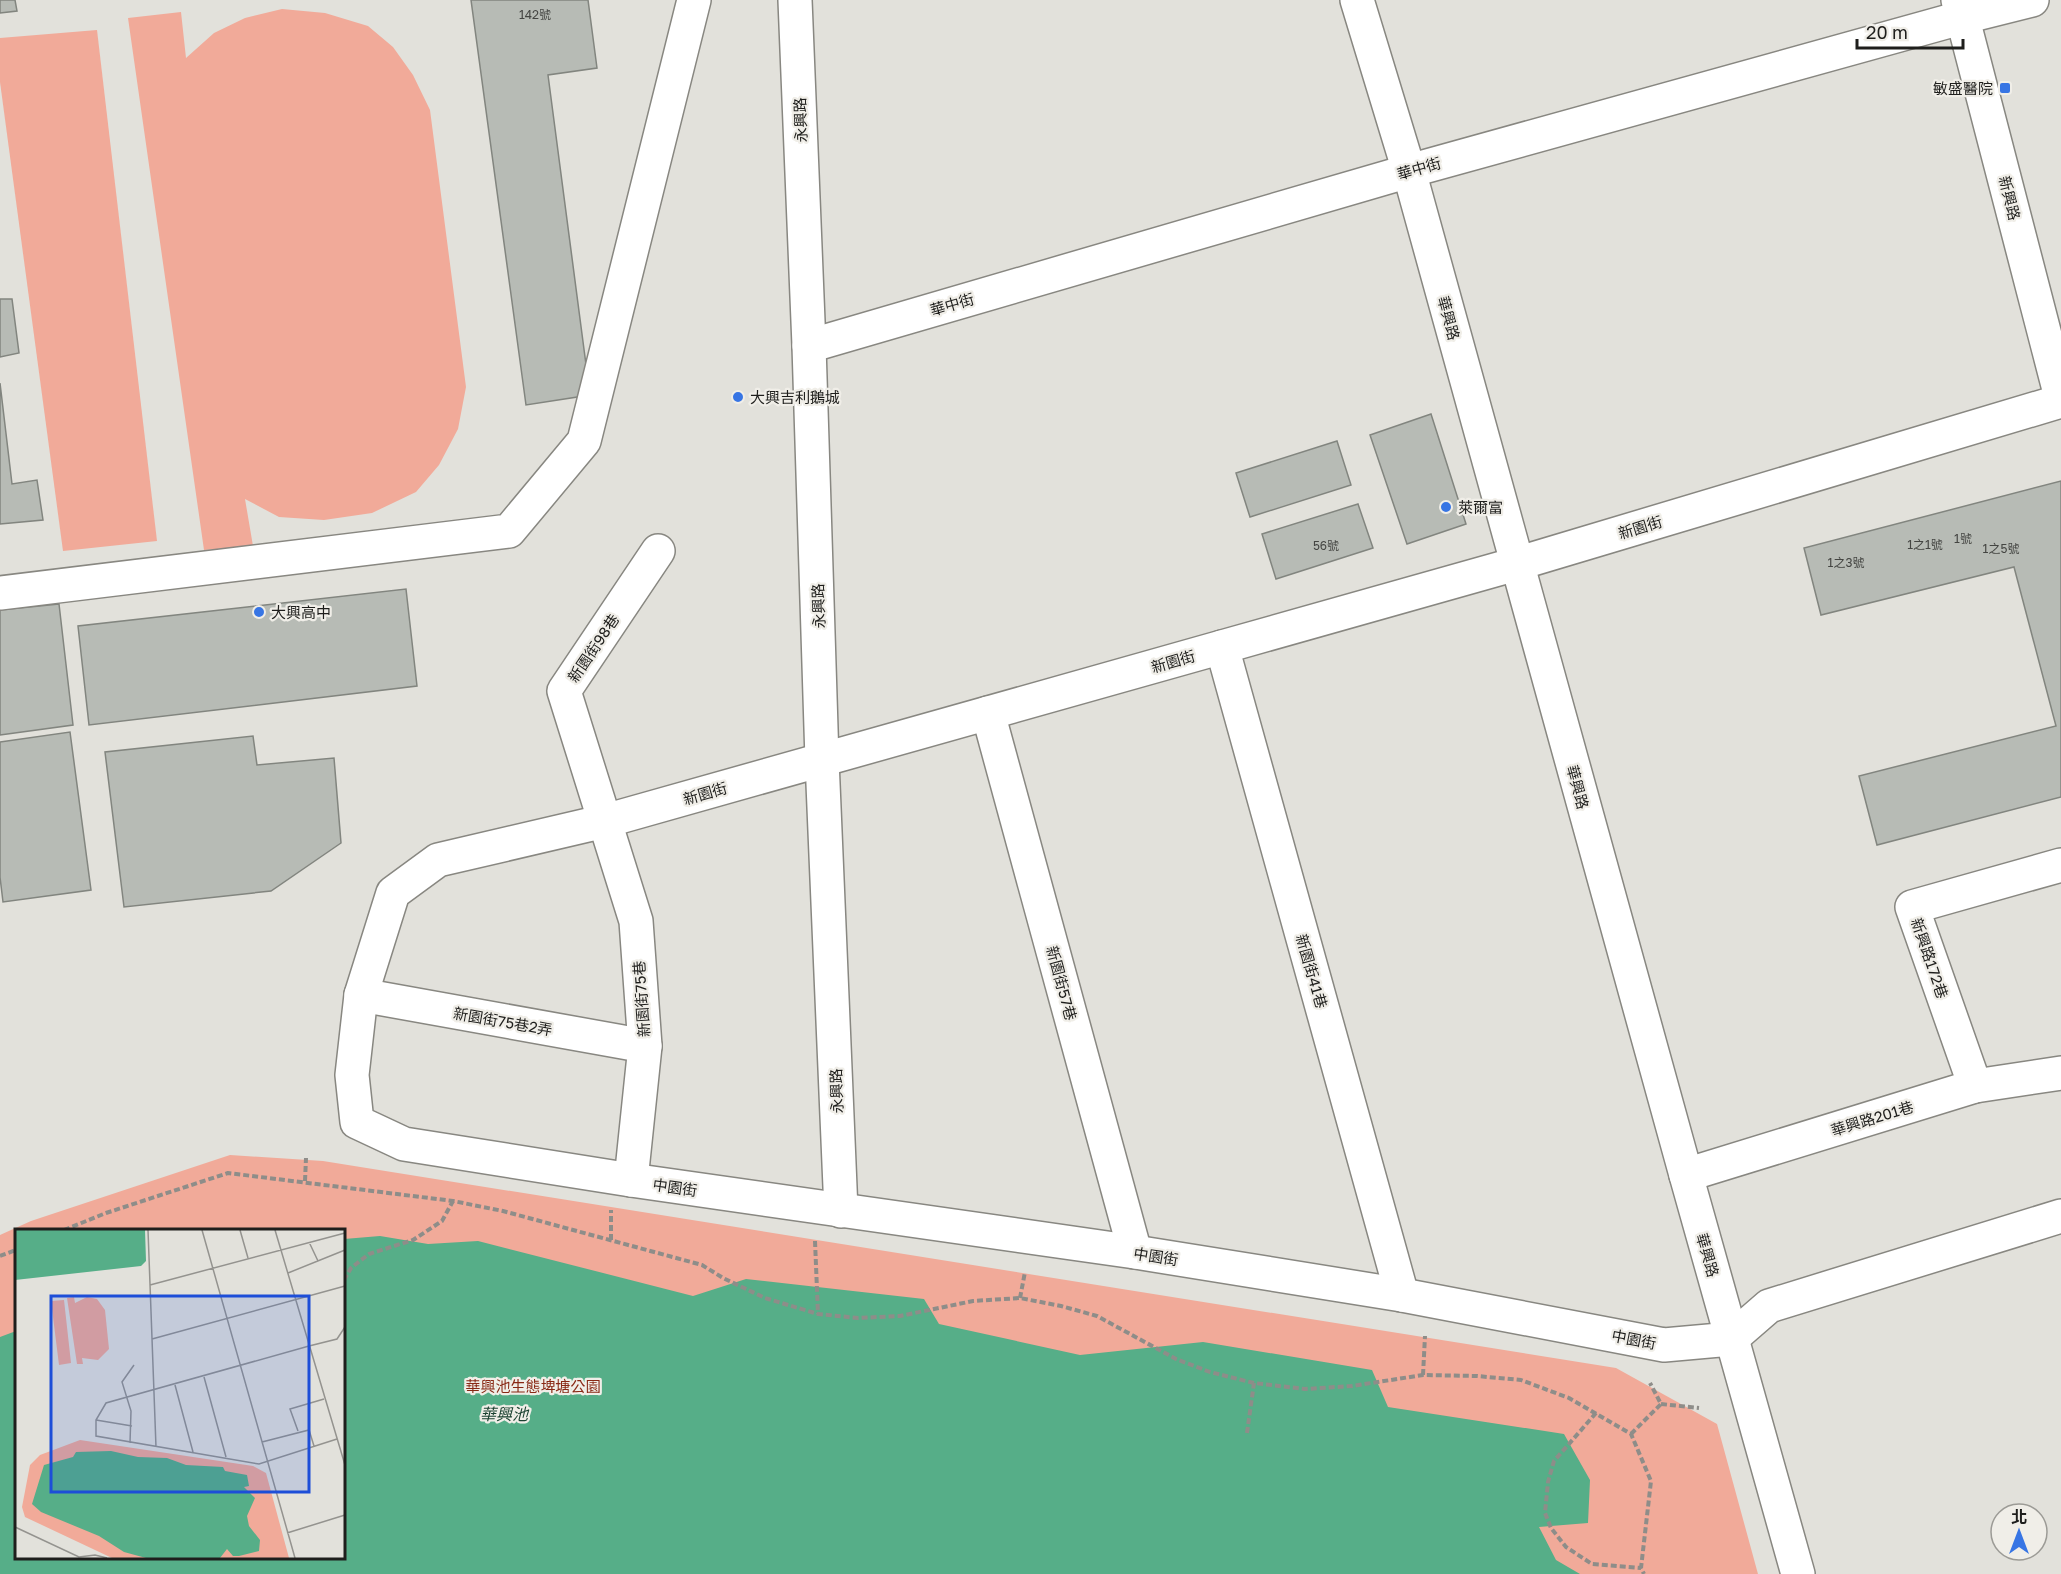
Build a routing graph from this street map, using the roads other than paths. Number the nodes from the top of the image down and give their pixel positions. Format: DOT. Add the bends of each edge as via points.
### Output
graph roads {
  1 [pos="694,0"];
  2 [pos="795,0"];
  3 [pos="1357,0"];
  4 [pos="2032,0"];
  5 [pos="1961,8"];
  6 [pos="1409,171"];
  7 [pos="809,346"];
  8 [pos="2061,399"];
  9 [pos="658,551"];
  10 [pos="1516,564"];
  11 [pos="0,593"];
  12 [pos="1222,647"];
  13 [pos="988,713"];
  14 [pos="822,760"];
  15 [pos="605,821"];
  16 [pos="2061,865"];
  17 [pos="361,995"];
  18 [pos="645,1046"];
  19 [pos="2061,1073"];
  20 [pos="1975,1086"];
  21 [pos="1686,1175"];
  22 [pos="622,1193"];
  23 [pos="841,1211"];
  24 [pos="2061,1216"];
  25 [pos="1136,1252"];
  26 [pos="1402,1295"];
  27 [pos="1731,1339"];
  28 [pos="1798,1574"];
  1 -- 11 [label="street" via="584,441 508,531"];
  2 -- 7 [label="street, 永興路"];
  3 -- 6 [label="street, 華興路"];
  4 -- 5 [label="street, 華中街"];
  5 -- 6 [label="street, 華中街"];
  5 -- 8 [label="street, 新興路"];
  6 -- 7 [label="street, 華中街"];
  6 -- 10 [label="street, 華興路"];
  7 -- 14 [label="street, 永興路"];
  8 -- 10 [label="street, 新園街"];
  9 -- 15 [label="street, 新園街98巷" via="564,692"];
  10 -- 12 [label="street, 新園街"];
  10 -- 21 [label="street, 華興路"];
  12 -- 13 [label="street, 新園街"];
  12 -- 26 [label="street, 新園街41巷"];
  13 -- 14 [label="street, 新園街"];
  13 -- 25 [label="street, 新園街57巷"];
  14 -- 15 [label="street, 新園街"];
  14 -- 23 [label="street, 永興路"];
  15 -- 17 [label="street, 新園街" via="438,860 393,892"];
  15 -- 18 [label="street, 新園街75巷" via="636,921"];
  16 -- 20 [label="street, 新興路172巷" via="1912,907"];
  17 -- 18 [label="street, 新園街75巷2弄"];
  17 -- 22 [label="street, 中園街" via="352,1075 357,1122 404,1144"];
  18 -- 22 [label="street, 新園街75巷"];
  19 -- 20 [label="street, 華興路201巷"];
  20 -- 21 [label="street, 華興路201巷"];
  21 -- 27 [label="street, 華興路"];
  22 -- 23 [label="street, 中園街"];
  23 -- 25 [label="street, 中園街"];
  24 -- 27 [label="street" via="1769,1306"];
  25 -- 26 [label="street, 中園街"];
  26 -- 27 [label="street, 中園街" via="1664,1345"];
  27 -- 28 [label="street, 華興路"];
}
